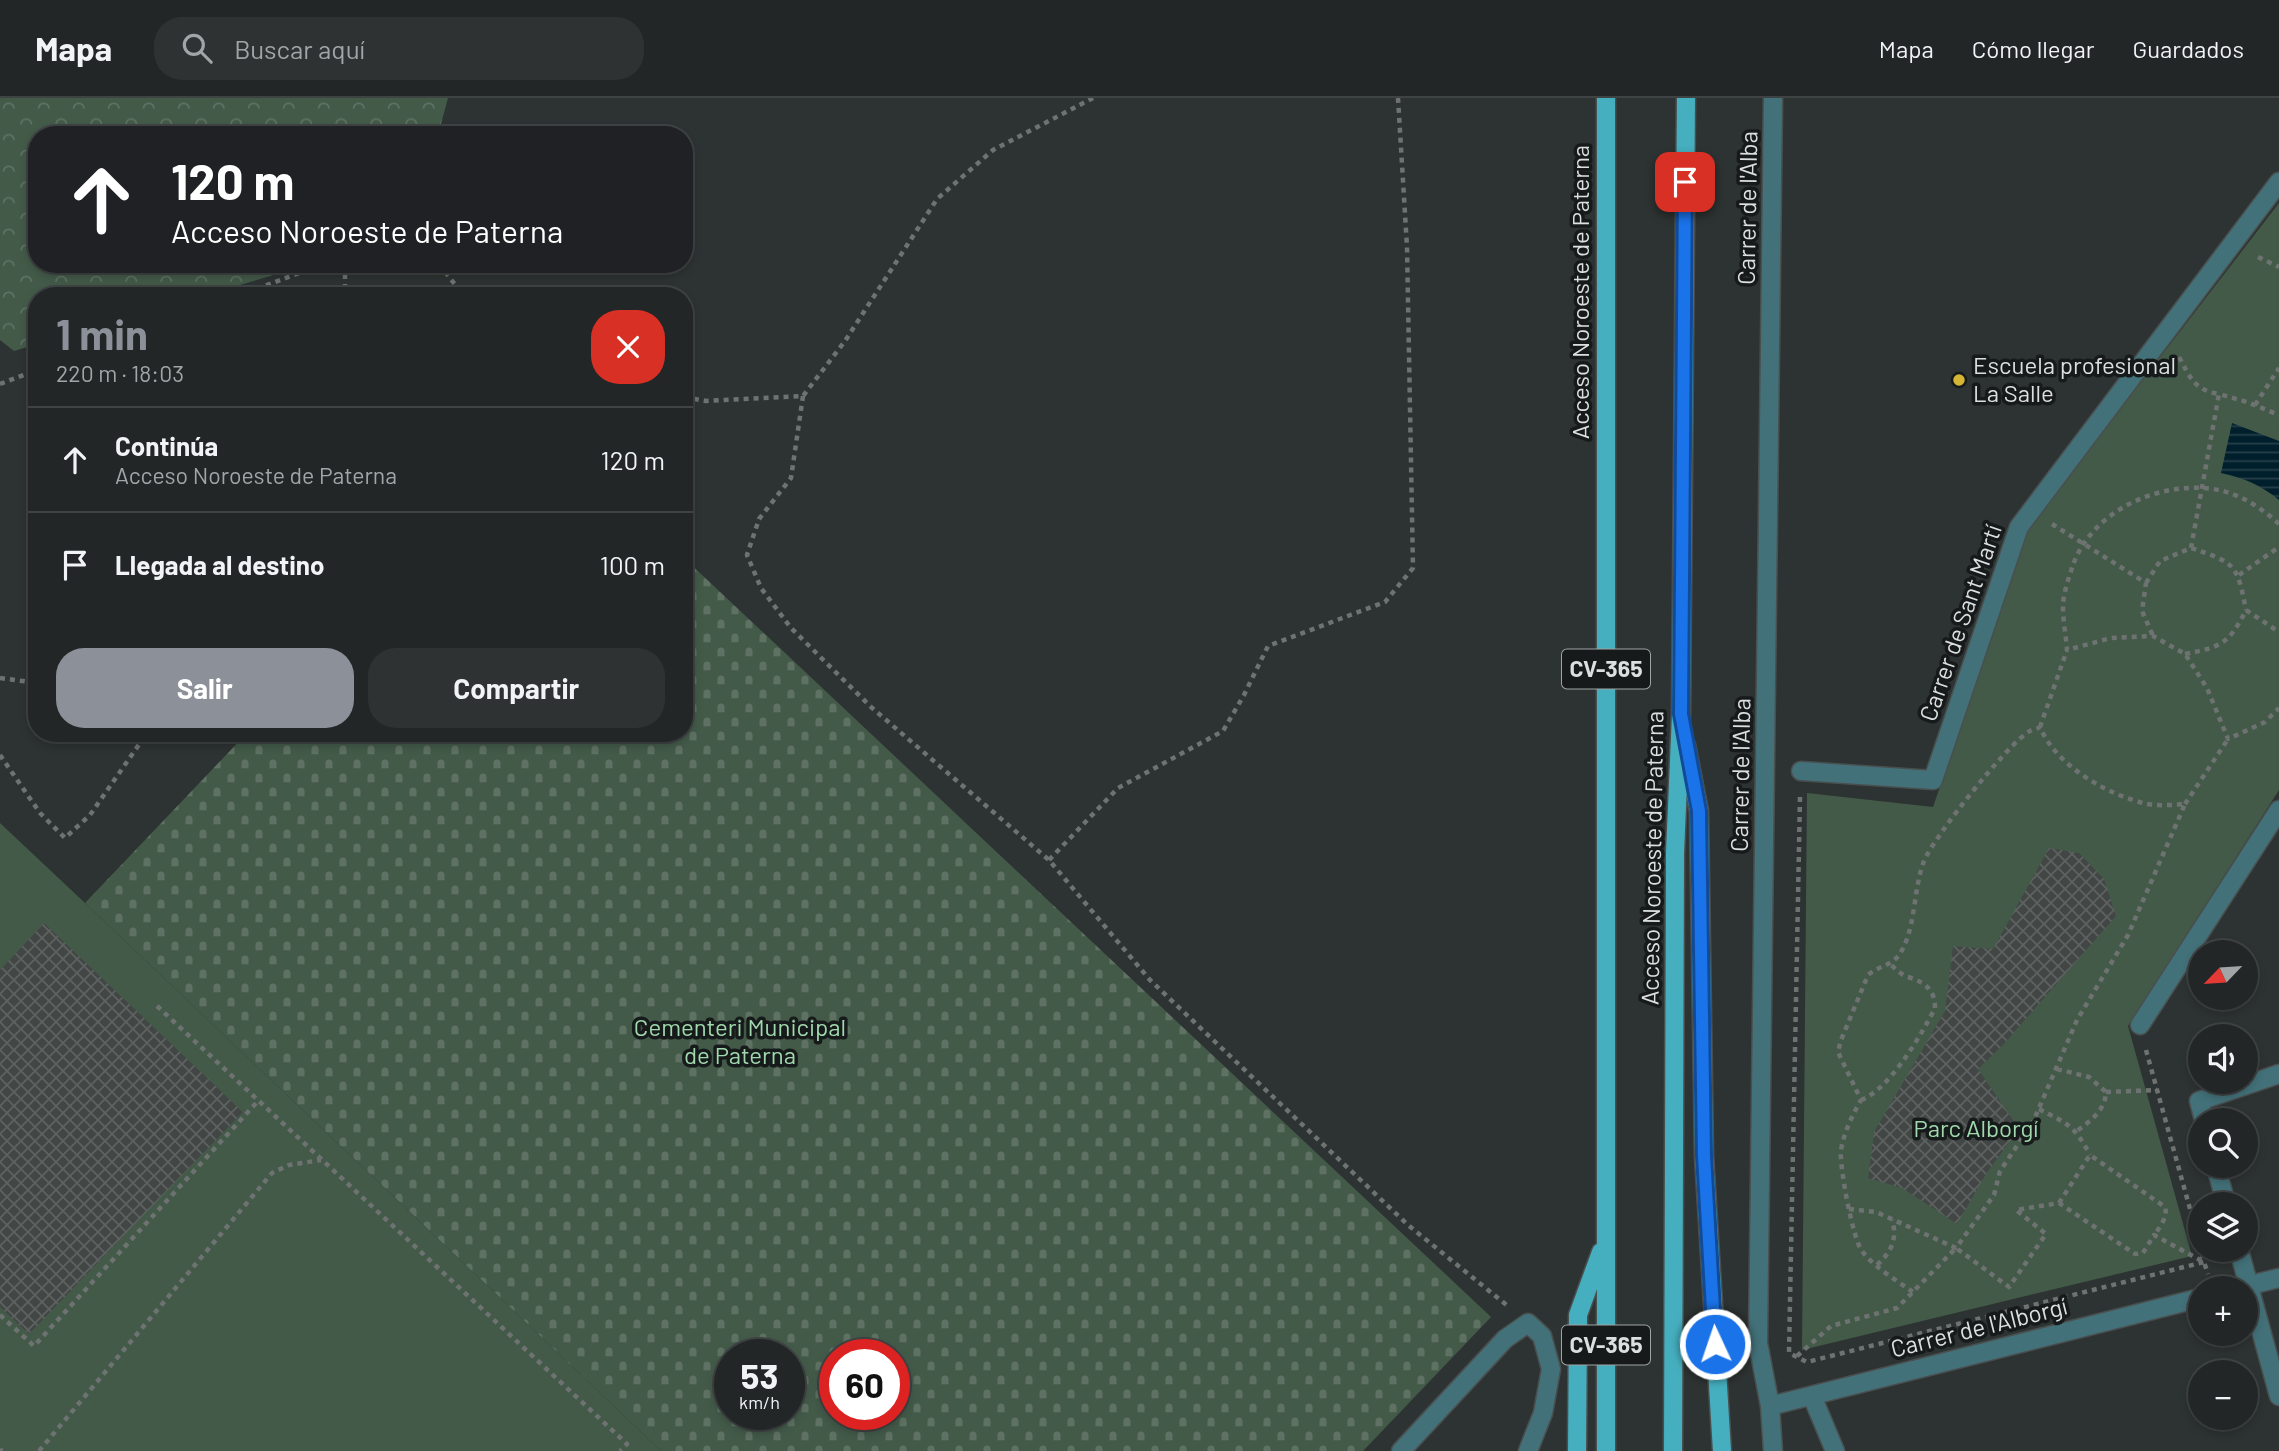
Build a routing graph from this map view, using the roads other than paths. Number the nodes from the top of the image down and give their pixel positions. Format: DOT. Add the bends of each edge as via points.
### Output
graph roads {
  1 [pos="1606,98"];
  2 [pos="1686,98"];
  3 [pos="1773,98"];
  4 [pos="2279,182"];
  5 [pos="1681,714"];
  6 [pos="1801,771"];
  7 [pos="2279,810"];
  8 [pos="2140,1025"];
  9 [pos="2279,1074"];
  10 [pos="2201,1108"];
  11 [pos="1606,1239"];
  12 [pos="2279,1278"];
  13 [pos="2258,1283"];
  14 [pos="2188,1301"];
  15 [pos="2258,1332"];
  16 [pos="1812,1396"];
  17 [pos="2279,1396"];
  18 [pos="1770,1406"];
  19 [pos="1401,1451"];
  20 [pos="1528,1451"];
  21 [pos="1577,1451"];
  22 [pos="1606,1451"];
  23 [pos="1673,1451"];
  24 [pos="1722,1451"];
  25 [pos="1773,1451"];
  26 [pos="1835,1451"];
  1 -- 11 [label="main road, Acceso Noroeste de Paterna / CV-365"];
  2 -- 5 [label="main road, Acceso Noroeste de Paterna / CV-365"];
  3 -- 18 [label="street, Carrer de l'Alba" via="1758,1343"];
  4 -- 6 [label="street, Carrer de Sant Martí" via="2019,527 1933,780"];
  5 -- 23 [label="main road, Acceso Noroeste de Paterna / CV-365" via="1675,853"];
  5 -- 24 [label="main road" via="1699,811 1704,1156"];
  7 -- 8 [label="street"];
  9 -- 10 [label="street" via="2199,1101"];
  11 -- 21 [label="main road" via="1578,1315"];
  11 -- 22 [label="main road, Acceso Noroeste de Paterna / CV-365"];
  12 -- 13 [label="street"];
  14 -- 16 [label="street, Carrer de l'Alborgí"];
  15 -- 17 [label="street"];
  16 -- 18 [label="street, Carrer de l'Alborgí"];
  16 -- 26 [label="street"];
  18 -- 25 [label="street, Carrer de l'Alba"];
  19 -- 20 [label="street" via="1505,1339 1528,1323 1542,1336 1551,1369 1543,1413"];
}
